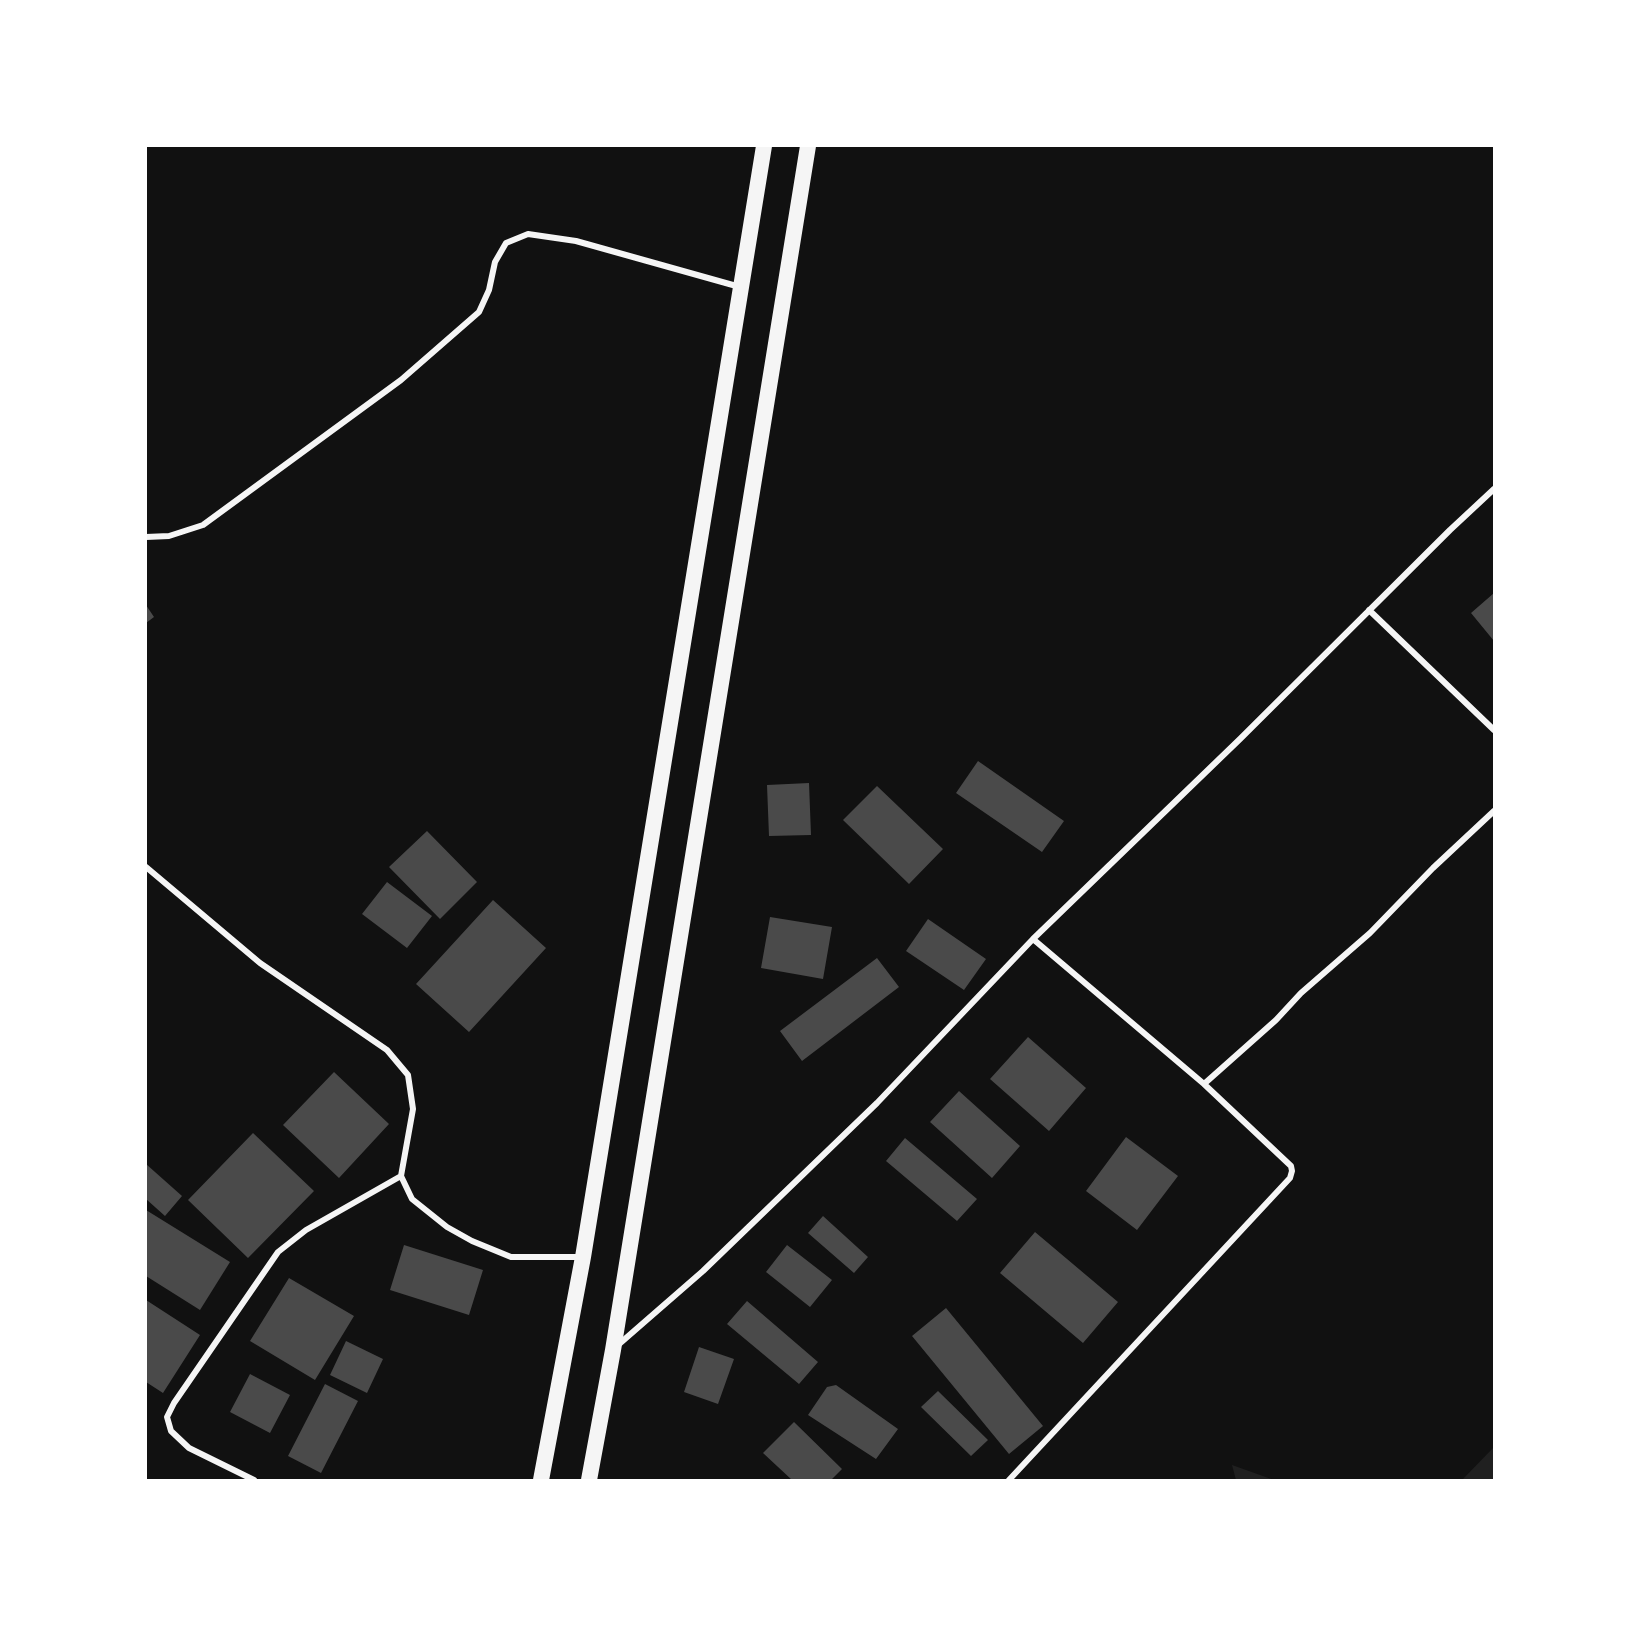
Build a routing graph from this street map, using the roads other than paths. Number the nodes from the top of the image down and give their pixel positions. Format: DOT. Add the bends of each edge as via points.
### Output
graph roads {
  1 [pos="764,146"];
  2 [pos="808,146"];
  3 [pos="741,287"];
  4 [pos="1494,489"];
  5 [pos="146,537"];
  6 [pos="1369,610"];
  7 [pos="1494,730"];
  8 [pos="1494,811"];
  9 [pos="146,867"];
  10 [pos="1033,939"];
  11 [pos="1204,1084"];
  12 [pos="401,1176"];
  13 [pos="583,1257"];
  14 [pos="613,1350"];
  15 [pos="254,1480"];
  16 [pos="541,1480"];
  17 [pos="589,1480"];
  18 [pos="1008,1480"];
  1 -- 3 [label="highway"];
  2 -- 14 [label="highway"];
  3 -- 5 [label="street" via="576,242 528,234 513,240 506,243 495,262 479,312 401,380 203,525 169,536"];
  3 -- 13 [label="highway"];
  4 -- 6 [label="street"];
  6 -- 7 [label="street"];
  6 -- 10 [label="street"];
  8 -- 11 [label="street" via="1370,933"];
  9 -- 12 [label="street" via="260,963 387,1050 408,1075 413,1109"];
  10 -- 11 [label="street"];
  10 -- 14 [label="street" via="877,1103 703,1271"];
  11 -- 18 [label="street" via="1291,1166 1290,1178"];
  12 -- 13 [label="street" via="412,1199 472,1241 511,1257"];
  12 -- 15 [label="street" via="306,1230 278,1252 166,1418 171,1431 189,1448"];
  13 -- 16 [label="highway"];
  14 -- 17 [label="highway"];
}
